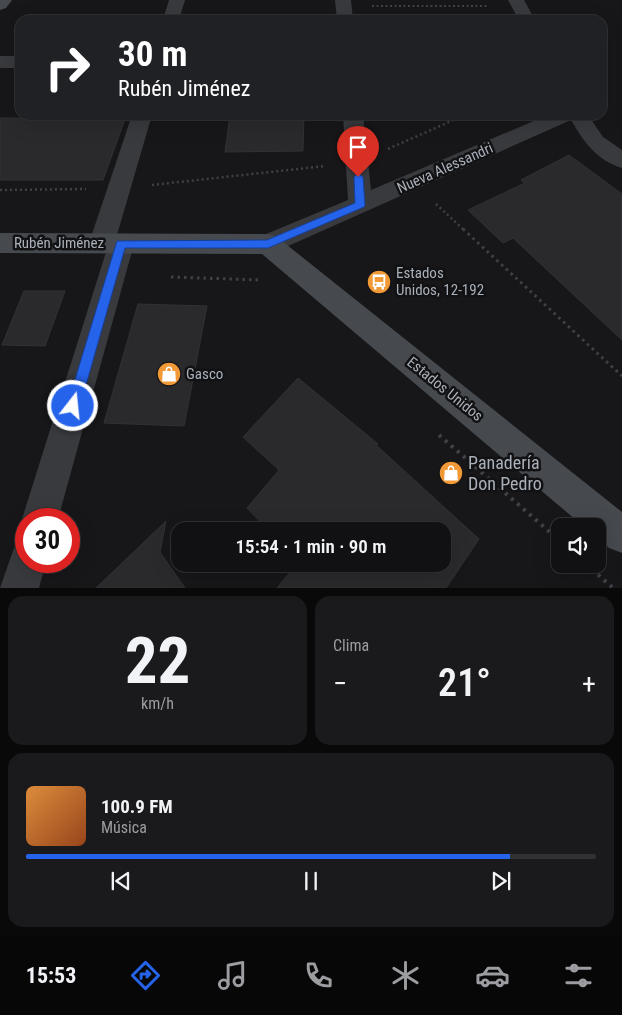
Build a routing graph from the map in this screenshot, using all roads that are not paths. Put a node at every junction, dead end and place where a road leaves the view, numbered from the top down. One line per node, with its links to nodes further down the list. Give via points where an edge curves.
1 (4, 0): 3 (main road)
2 (177, 0): 4 (street)
3 (0, 5)
4 (172, 15)
5 (0, 62): 6 (street)
6 (15, 62)
7 (140, 120): 16 (street, via 119,189)
8 (353, 120): 14 (street)
9 (555, 120): 14 (street, Nueva Alessandri)
10 (581, 120): 12 (street)
11 (622, 134): 12 (street)
12 (595, 142): 13 (street)
13 (622, 160)
14 (360, 205): 17 (street, Nueva Alessandri)
15 (0, 243): 16 (main road, Rubén Jiménez)
16 (112, 243): 17 (main road, Rubén Jiménez); 18 (street)
17 (268, 244): 19 (main road, Estados Unidos)
18 (43, 508)
19 (622, 535)
20 (23, 573): 21 (street)
21 (19, 588)

